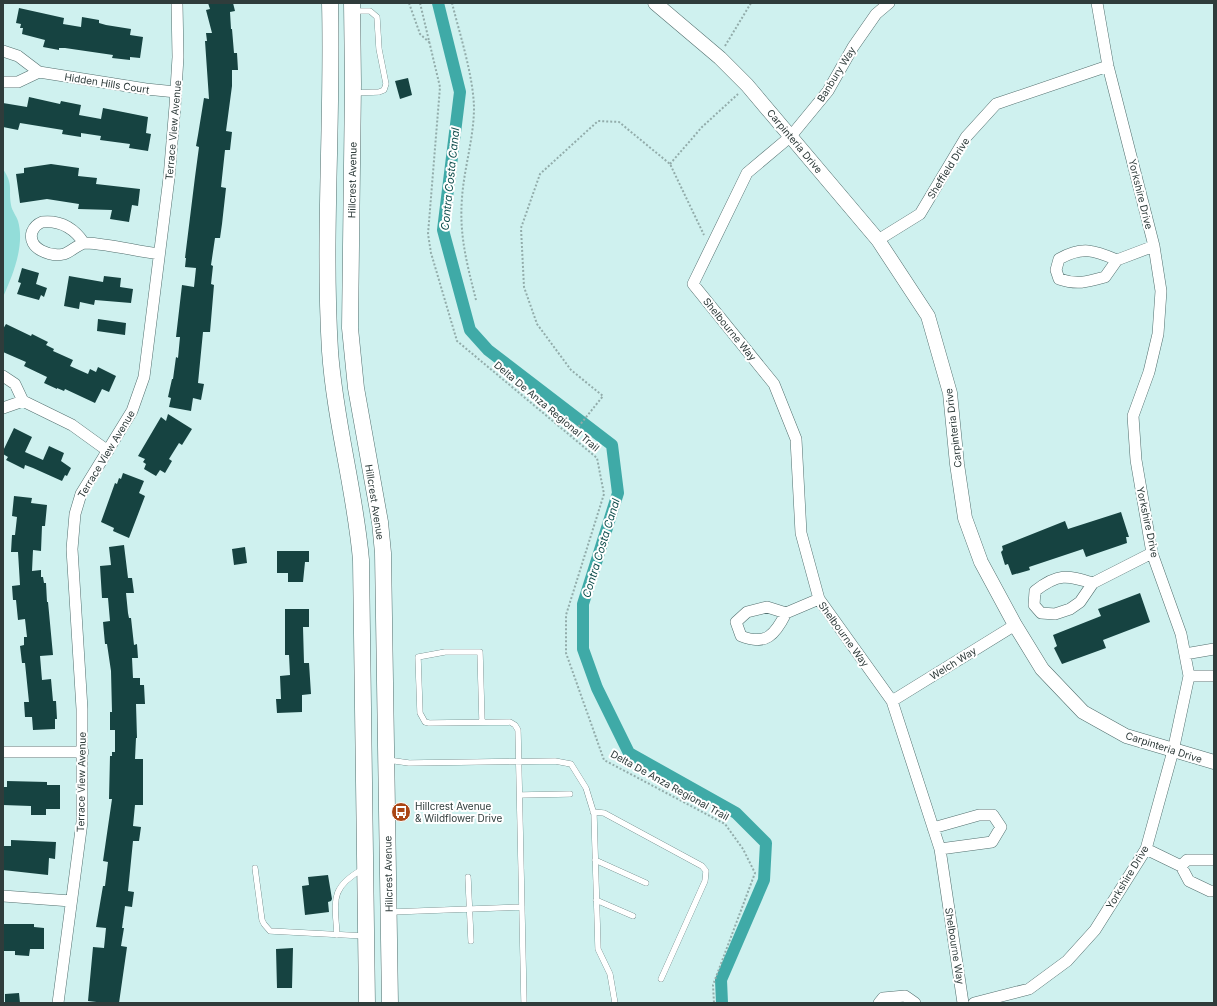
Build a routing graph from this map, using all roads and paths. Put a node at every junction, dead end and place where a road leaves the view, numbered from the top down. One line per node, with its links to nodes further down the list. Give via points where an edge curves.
1 (177, 3): 18 (street, Terrace View Avenue)
2 (330, 3): 44 (main road, Hillcrest Avenue, via 328,308 334,389 360,539)
3 (409, 3): 11 (path, via 420,34)
4 (420, 3): 11 (path, Delta De Anza Regional Trail)
5 (452, 3): 29 (path, via 464,50 474,108 462,196 461,229)
6 (655, 3): 17 (street, Carpinteria Drive, via 720,58)
7 (752, 3): 12 (path)
8 (890, 3): 20 (street, Banbury Way, via 876,14 853,46 828,91)
9 (1096, 3): 14 (street, Yorkshire Drive)
10 (352, 7): 19 (main road, Hillcrest Avenue); 19 (lane, via 370,11 377,17 379,49 386,84 384,90 379,92)
11 (431, 44): 33 (path, Delta De Anza Regional Trail, via 441,98 428,234 431,253 457,341)
12 (725, 47)
13 (3, 51): 15 (street, Hidden Hills Court, via 18,56)
14 (1108, 66): 22 (street, Sheffield Drive, via 996,104 966,137 920,214); 24 (street, Yorkshire Drive)
15 (39, 72): 16 (street, via 18,82); 18 (street, Hidden Hills Court)
16 (3, 82)
17 (747, 85): 20 (street, Carpinteria Drive); 21 (path, via 702,127)
18 (176, 92): 26 (street, Terrace View Avenue, via 169,178)
19 (353, 93): 50 (main road, Hillcrest Avenue, via 350,328 357,395 380,522 384,597)
20 (791, 136): 22 (street, Carpinteria Drive); 25 (street, Banbury Way, via 747,173)
21 (670, 164): 25 (path); 33 (path, via 619,122 598,122 540,174 521,228 524,287 537,324 571,370 603,396)
22 (878, 240): 39 (street, Carpinteria Drive, via 928,316 950,393 965,518 981,562)
23 (84, 243): 26 (street)
24 (1154, 246): 27 (street); 35 (street, Yorkshire Drive, via 1161,291 1158,334 1149,372 1132,416)
25 (710, 249): 28 (street, Banbury Way)
26 (159, 254): 34 (street, Terrace View Avenue, via 144,379 132,411)
27 (1117, 260): 27 (street, via 1095,250 1071,252 1059,259 1056,270 1059,279 1074,284 1105,277)
28 (693, 284): 37 (street, Shelbourne Way, via 774,384 794,432 801,532)
29 (476, 300)
30 (3, 376): 31 (street, via 15,384)
31 (23, 401): 32 (street); 34 (street, via 72,425)
32 (3, 408)
33 (571, 436): 83 (path, Delta De Anza Regional Trail, via 597,458 604,494 566,615 566,653 604,760 725,824 743,849 755,873 713,985)
34 (108, 451): 49 (street, Terrace View Avenue, via 81,494 73,530 72,555)
35 (1152, 553): 36 (street); 41 (street, Yorkshire Drive, via 1174,609)
36 (1093, 583): 36 (street, via 1071,576 1048,580 1036,591 1034,605 1041,612 1055,614 1080,602)
37 (818, 599): 38 (street); 45 (street, Shelbourne Way)
38 (786, 612)
39 (1015, 625): 45 (street, Welch Way); 47 (street, Carpinteria Drive, via 1042,669 1083,712 1126,736)
40 (1214, 649): 41 (street)
41 (1185, 654): 42 (street, Yorkshire Drive)
42 (1190, 676): 43 (street); 47 (street, Yorkshire Drive)
43 (1214, 676)
44 (362, 680): 50 (main road, via 370,715 372,744 377,753); 63 (main road, Hillcrest Avenue)
45 (892, 701): 56 (street, Shelbourne Way)
46 (482, 722): 46 (lane, via 425,722 420,713 418,657 444,652 480,652); 51 (lane, via 510,722 516,725)
47 (1173, 751): 52 (street, Carpinteria Drive); 57 (street, Yorkshire Drive)
48 (3, 752): 49 (street)
49 (83, 752): 69 (street, Terrace View Avenue, via 82,824)
50 (386, 760): 51 (lane, via 409,763); 72 (main road, Hillcrest Avenue)
51 (519, 762): 54 (lane); 55 (lane, via 555,761 571,764 586,788)
52 (1214, 762)
53 (570, 794): 54 (lane)
54 (520, 795): 70 (lane)
55 (593, 812): 59 (lane); 77 (lane, via 604,813 702,866 706,871)
56 (933, 828): 58 (street, Shelbourne Way); 58 (street, via 979,815 993,815 1001,827 992,842)
57 (1146, 849): 61 (street); 87 (street, Yorkshire Drive, via 1095,930 1067,961 1030,989)
58 (940, 850): 86 (street, Shelbourne Way)
59 (595, 860): 65 (lane); 68 (lane)
60 (1214, 860): 61 (street, via 1187,860)
61 (1181, 866): 66 (street, via 1189,881)
62 (254, 868): 74 (lane, via 262,920 266,928 276,932)
63 (365, 868): 74 (lane, via 352,875 338,889 335,905); 75 (main road, Hillcrest Avenue)
64 (468, 877): 71 (lane)
65 (646, 883)
66 (1214, 891)
67 (3, 896): 69 (street)
68 (596, 900): 73 (lane); 82 (lane, via 598,949 610,974)
69 (71, 901): 78 (street, Terrace View Avenue)
70 (522, 907): 71 (lane); 81 (lane)
71 (470, 909): 72 (lane); 76 (lane)
72 (388, 912): 80 (main road, Hillcrest Avenue)
73 (633, 916)
74 (337, 935): 75 (lane)
75 (366, 936): 79 (main road, Hillcrest Avenue)
76 (471, 941)
77 (661, 979)
78 (58, 1003)
79 (367, 1003)
80 (390, 1003)
81 (524, 1003)
82 (615, 1003)
83 (714, 1003)
84 (879, 1003): 85 (street, via 883,998 905,996)
85 (915, 1003)
86 (963, 1003)
87 (974, 1003)

